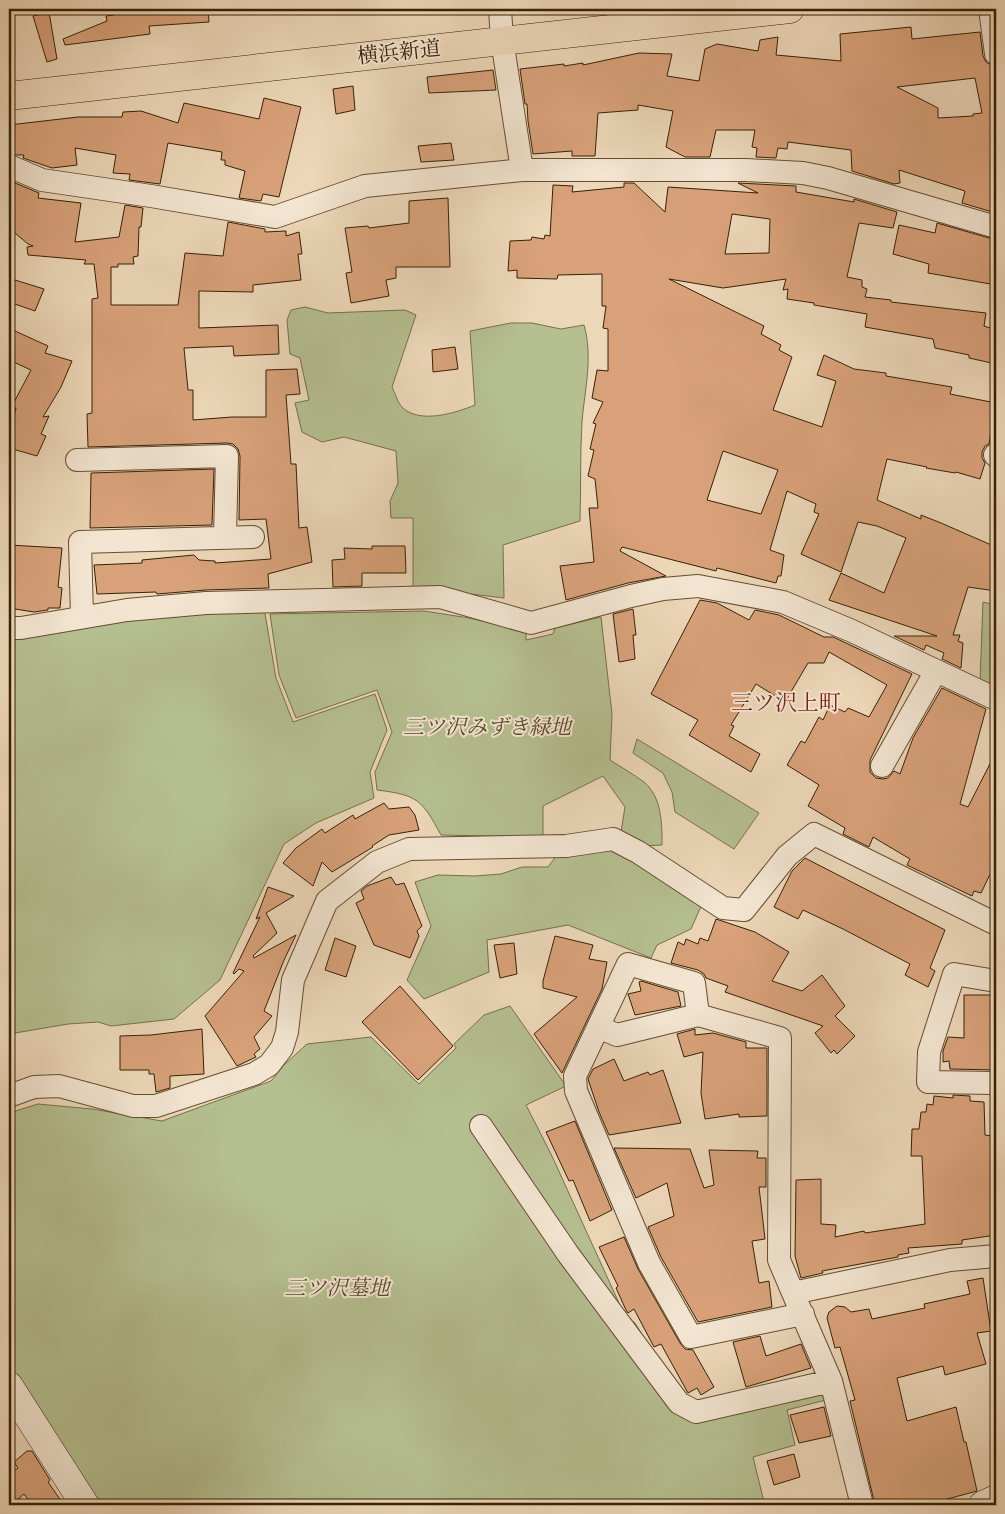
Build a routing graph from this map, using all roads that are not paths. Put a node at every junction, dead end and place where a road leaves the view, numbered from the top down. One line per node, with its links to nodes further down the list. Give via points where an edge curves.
1 (625, 9): 4 (highway, 横浜新道)
2 (790, 9): 4 (highway, 横浜新道)
3 (990, 9): 5 (street)
4 (501, 24): 6 (highway, 横浜新道); 7 (highway, 横浜新道); 9 (street)
5 (996, 54)
6 (9, 78)
7 (9, 96)
8 (9, 166): 9 (street, via 42,180 275,217 365,186)
9 (522, 170): 10 (street, via 746,170 803,174 828,178)
10 (996, 227)
11 (77, 460): 12 (street, via 227,456)
12 (225, 537): 13 (street); 14 (street, via 80,542)
13 (254, 537)
14 (82, 617): 15 (street); 16 (street, via 206,603 440,597 531,623 663,589 698,586 783,602)
15 (9, 628)
16 (936, 671): 17 (street); 18 (street)
17 (996, 699)
18 (882, 766)
19 (996, 924): 24 (street, via 814,834 787,856 744,910 723,908 613,838 566,846 409,849 377,862 328,901 293,980 282,1048 269,1065 254,1074 156,1106 133,1106 59,1086 34,1087)
20 (996, 981): 23 (street, via 954,974 929,1052 928,1082)
21 (698, 1015): 22 (street, via 617,1035); 22 (street, via 694,983 628,964); 27 (street, via 780,1038 779,1260)
22 (598, 1027): 28 (street, via 574,1076 576,1091 649,1263 690,1337)
23 (996, 1084)
24 (9, 1096)
25 (481, 1126): 29 (street, via 568,1254 679,1403 696,1412)
26 (996, 1256): 27 (street, via 950,1260)
27 (793, 1293): 28 (street)
28 (802, 1314): 29 (street)
29 (831, 1381): 33 (street)
30 (9, 1386): 32 (street)
31 (996, 1499): 34 (street)
32 (85, 1505)
33 (862, 1505)
34 (983, 1505)

